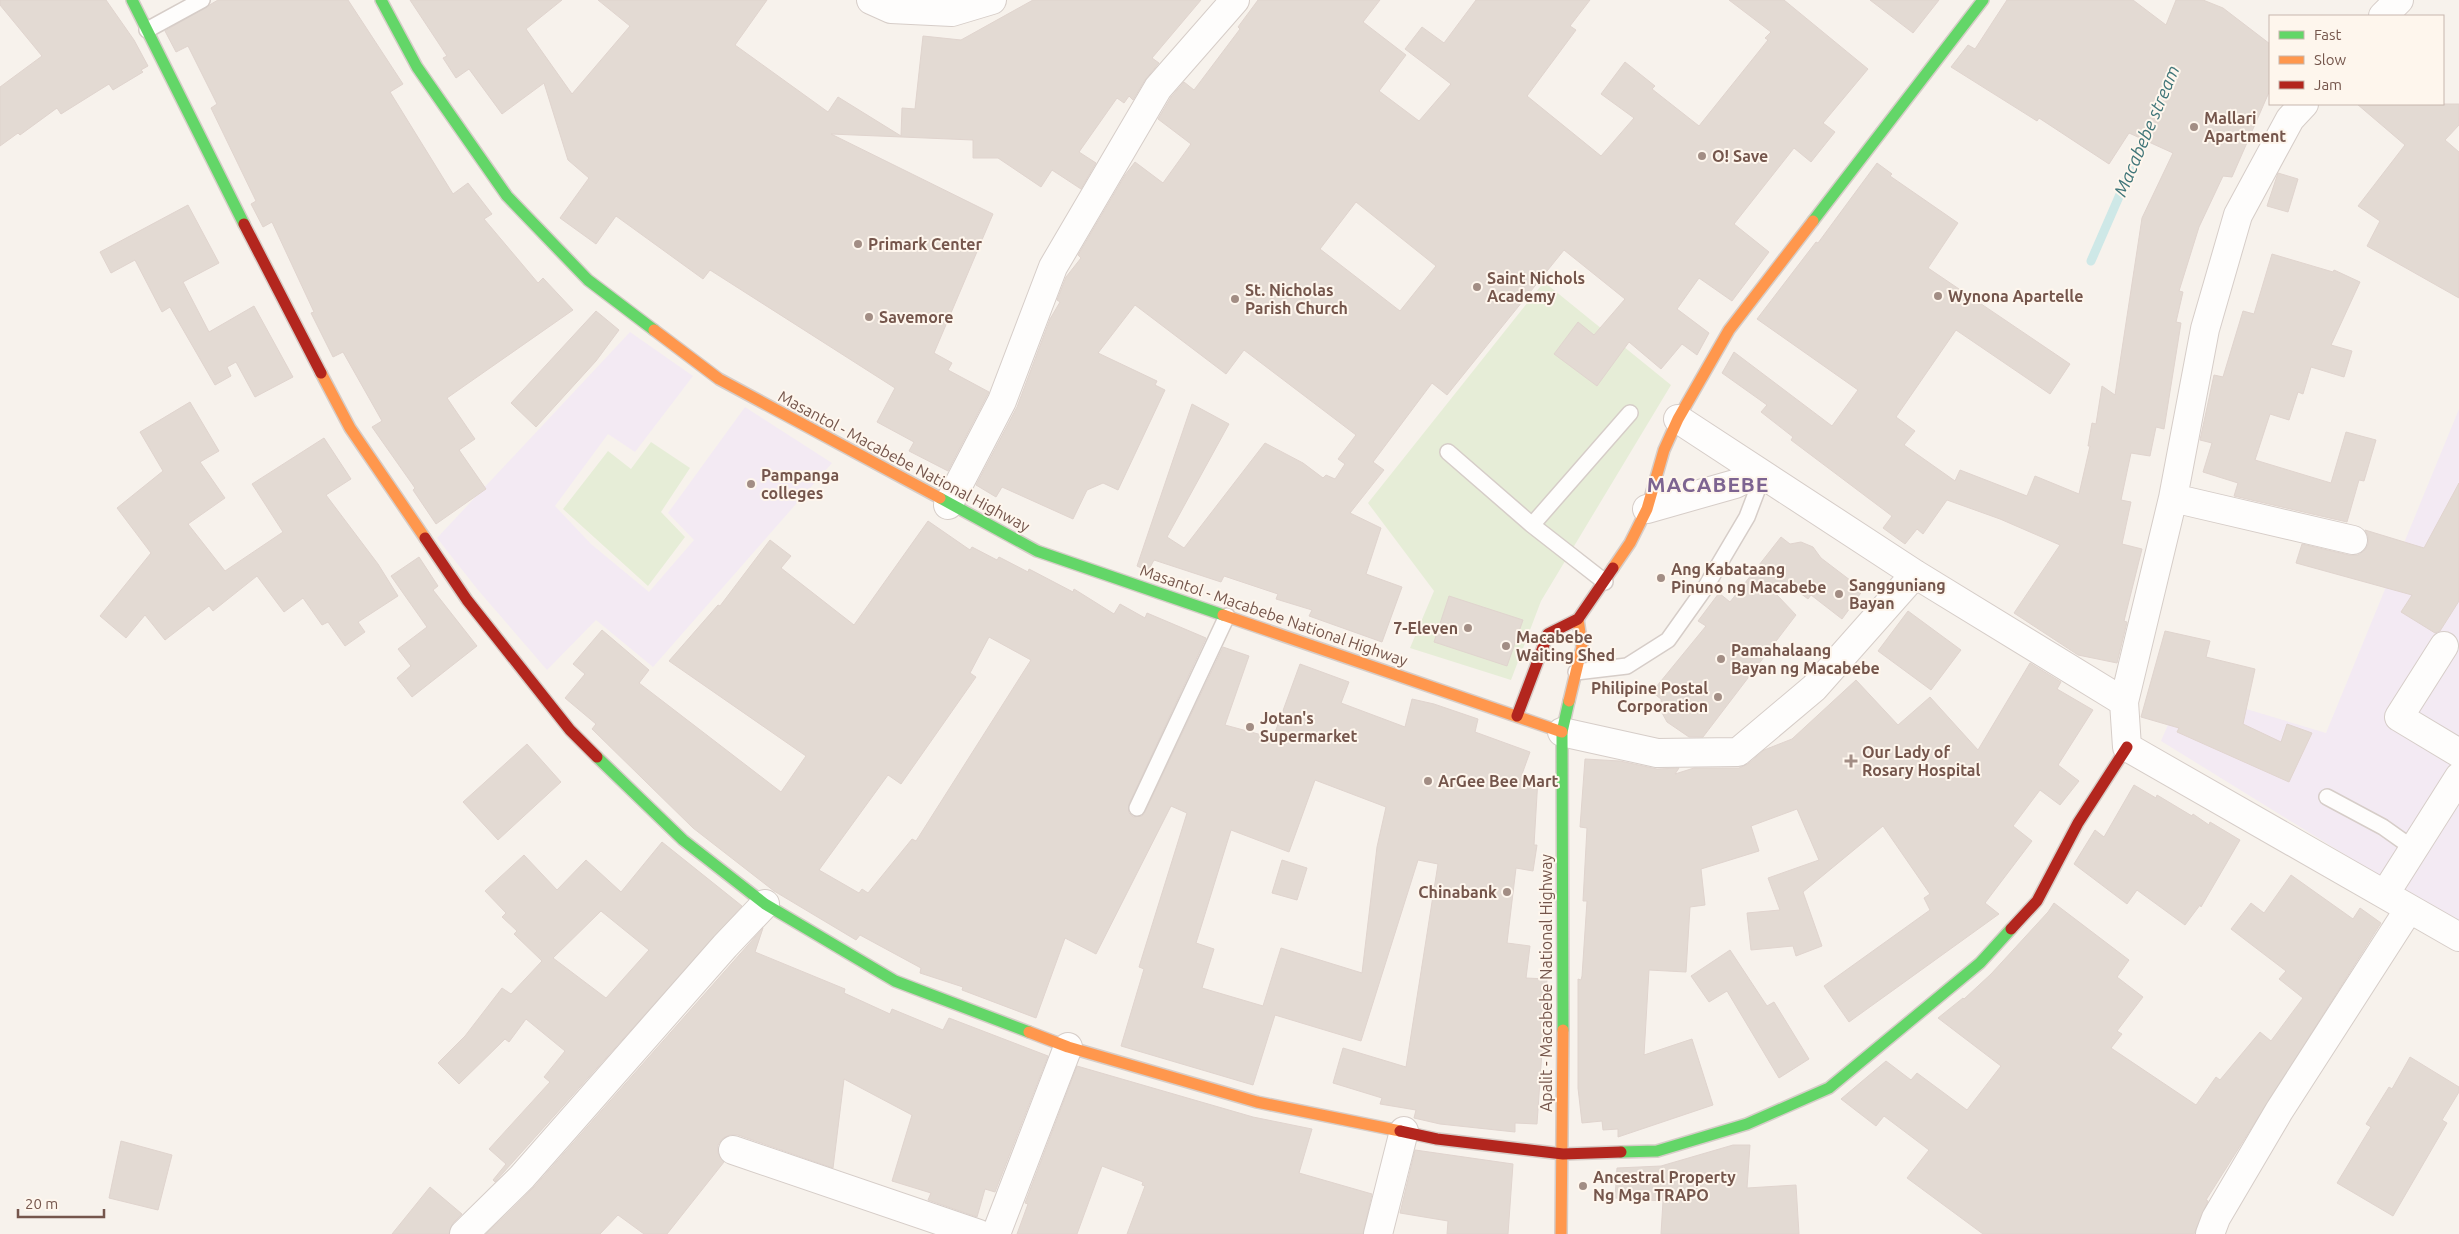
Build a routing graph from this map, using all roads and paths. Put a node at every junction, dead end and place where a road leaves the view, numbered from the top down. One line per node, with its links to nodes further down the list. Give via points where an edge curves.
1 (132, 0): 10 (street)
2 (202, 0): 10 (lane)
3 (381, 0): 17 (street, Masantol - Macabebe National Highway, via 417,67 507,196 588,280 719,379)
4 (871, 0): 5 (street, via 891,9 952,12)
5 (992, 0)
6 (1235, 0): 17 (street, via 1158,88 1053,267 1002,402)
7 (1983, 0): 13 (street, via 1729,330)
8 (2399, 0): 9 (street)
9 (2384, 15)
10 (147, 30): 37 (street, via 350,428 467,600 570,730 683,840)
11 (2303, 105): 16 (street, via 2290,119 2238,215 2205,329)
12 (1630, 413): 19 (lane)
13 (1678, 419): 15 (street); 18 (street, via 1664,450)
14 (1448, 452): 19 (lane)
15 (1761, 473): 18 (street, via 1735,484); 21 (street); 26 (lane, via 1747,517 1705,588 1668,640 1627,666)
16 (2173, 498): 20 (street); 27 (street)
17 (948, 505): 23 (street, Masantol - Macabebe National Highway, via 1037,551)
18 (1647, 509): 22 (street)
19 (1532, 525): 22 (lane)
20 (2353, 540)
21 (1915, 574): 27 (street); 29 (street, via 1814,688 1738,752 1657,753)
22 (1605, 582): 24 (street)
23 (1226, 616): 28 (street, Masantol - Macabebe National Highway); 34 (lane)
24 (1578, 619): 26 (street, Apalit - Macabebe National Highway, via 1582,647); 28 (street, via 1548,634)
25 (2444, 646): 31 (street, via 2399,716)
26 (1576, 672): 29 (street, Apalit - Macabebe National Highway)
27 (2124, 702): 30 (street)
28 (1517, 716): 29 (street, Masantol - Macabebe National Highway)
29 (1562, 732): 43 (street, Apalit - Macabebe National Highway)
30 (2127, 747): 36 (street); 43 (street, via 2078,823 2037,901 1980,964 1829,1088 1747,1124 1657,1151)
31 (2459, 753)
32 (2459, 777): 35 (street)
33 (2327, 797): 35 (lane, via 2383,827)
34 (1137, 808)
35 (2414, 849): 36 (street)
36 (2385, 894): 38 (street)
37 (766, 904): 40 (street, via 894,981); 44 (street, via 725,946 522,1177)
38 (2409, 909): 39 (street); 49 (street, via 2279,1111 2216,1218)
39 (2459, 937)
40 (1068, 1047): 41 (street, via 1257,1102); 46 (street)
41 (1404, 1131): 43 (street, via 1437,1139); 47 (street)
42 (733, 1150): 45 (street)
43 (1563, 1154): 48 (street, Apalit - Macabebe National Highway)
44 (464, 1234)
45 (979, 1234)
46 (996, 1234)
47 (1378, 1234)
48 (1561, 1234)
49 (2210, 1234)

